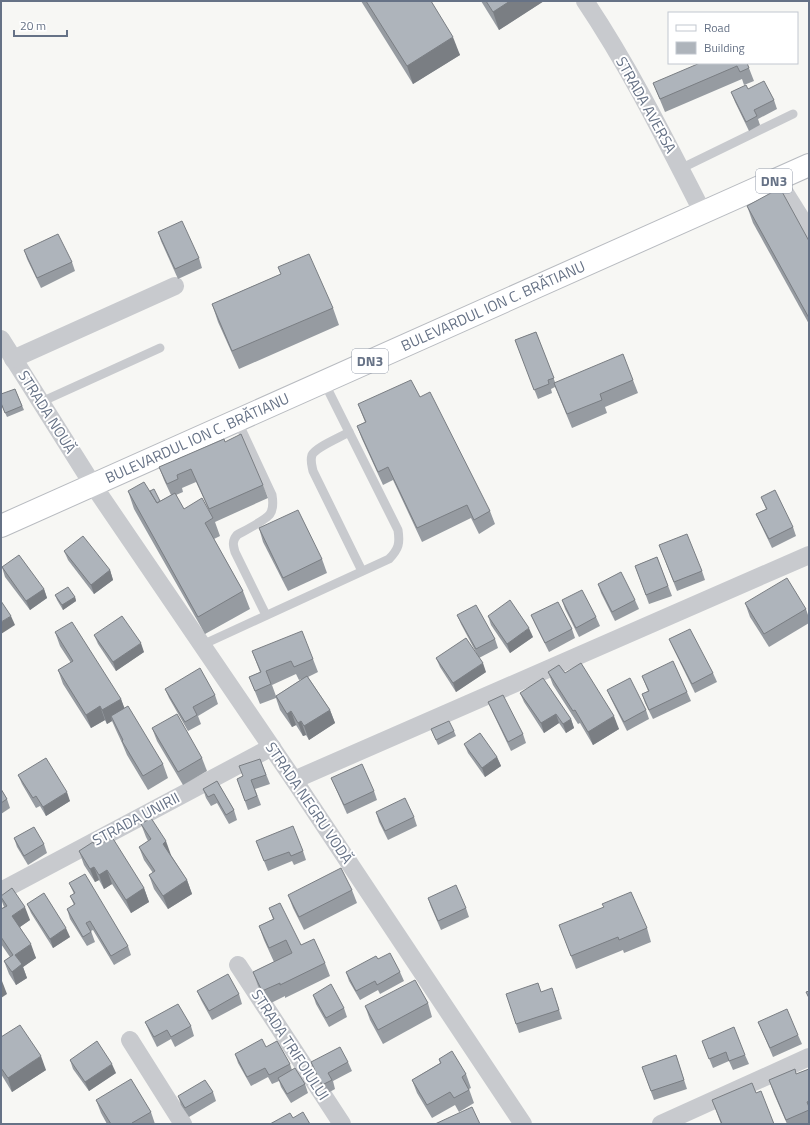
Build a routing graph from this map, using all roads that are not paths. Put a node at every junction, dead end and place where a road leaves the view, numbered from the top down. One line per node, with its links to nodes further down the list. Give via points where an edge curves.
1 (585, 1): 4 (street, STRADA AVERSA, via 633,79)
2 (793, 114): 4 (lane)
3 (809, 165): 5 (main road, BULEVARDUL ION C. BRĂTIANU / DN3)
4 (680, 169): 6 (street, STRADA AVERSA)
5 (777, 180): 6 (main road, BULEVARDUL ION C. BRĂTIANU / DN3); 7 (street)
6 (703, 213): 12 (main road, BULEVARDUL ION C. BRĂTIANU / DN3)
7 (809, 231)
8 (175, 286): 11 (street)
9 (1, 339): 11 (street, STRADA NOUĂ)
10 (160, 348): 13 (lane)
11 (13, 359): 13 (street, STRADA NOUĂ)
12 (324, 382): 14 (main road, BULEVARDUL ION C. BRĂTIANU / DN3); 15 (lane)
13 (41, 402): 16 (street, STRADA NOUĂ)
14 (237, 420): 16 (main road, BULEVARDUL ION C. BRĂTIANU / DN3); 20 (lane, via 272,495 272,510 269,516 233,539 236,552)
15 (349, 432): 19 (lane, via 398,530 399,540 396,552 389,559); 19 (lane, via 318,449 312,454 311,462 313,471)
16 (93, 485): 17 (main road, BULEVARDUL ION C. BRĂTIANU / DN3); 21 (street, STRADA NEGRU VODĂ)
17 (1, 526)
18 (809, 555): 23 (street)
19 (362, 571): 20 (lane)
20 (266, 615): 21 (lane)
21 (202, 645): 22 (street, STRADA NEGRU VODĂ)
22 (272, 747): 23 (street, STRADA NEGRU VODĂ); 24 (street, STRADA UNIRII)
23 (294, 780): 30 (street, STRADA NEGRU VODĂ)
24 (1, 891)
25 (238, 965): 29 (street, STRADA TRIFOIULUI)
26 (130, 1040): 28 (street)
27 (809, 1057): 31 (street)
28 (183, 1124)
29 (342, 1124)
30 (523, 1124)
31 (661, 1124)

